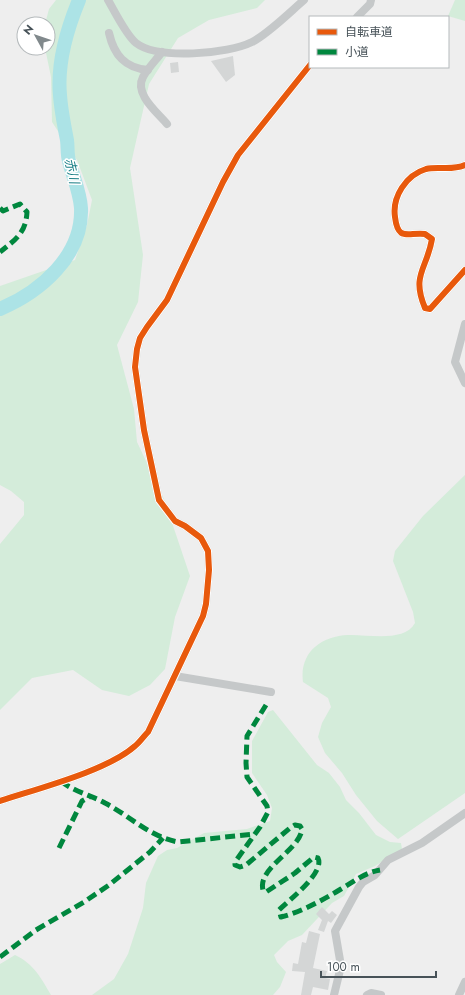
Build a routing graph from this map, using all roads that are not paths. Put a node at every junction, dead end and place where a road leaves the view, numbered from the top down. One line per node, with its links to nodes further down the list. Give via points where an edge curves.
1 (108, 0): 6 (street, via 136,43 150,50)
2 (304, 0): 6 (street, via 252,42 227,50 193,54)
3 (371, 0): 4 (street)
4 (358, 16)
5 (109, 33): 8 (street, via 118,56 137,69)
6 (162, 52): 8 (street)
7 (309, 65): 14 (street, via 238,155 167,300 140,338 137,349 135,367 144,430 159,500 175,521 201,538 208,551 209,580 204,610)
8 (148, 70): 9 (street, via 141,83 143,93)
9 (167, 124)
10 (465, 165): 11 (street, via 426,169 407,180 401,188 394,213 396,226 402,233 425,234 432,239 419,279 420,297 428,310)
11 (465, 270)
12 (465, 324): 13 (street, via 455,362)
13 (465, 383)
14 (175, 676): 15 (street); 16 (street, via 148,732 135,746 91,770)
15 (271, 692)
16 (0, 801)
17 (465, 813): 19 (street, via 422,843 388,860 375,875 359,887 335,931 341,966)
18 (465, 982): 22 (street)
19 (334, 995)
20 (367, 995): 21 (street)
21 (381, 995)
22 (459, 995)

